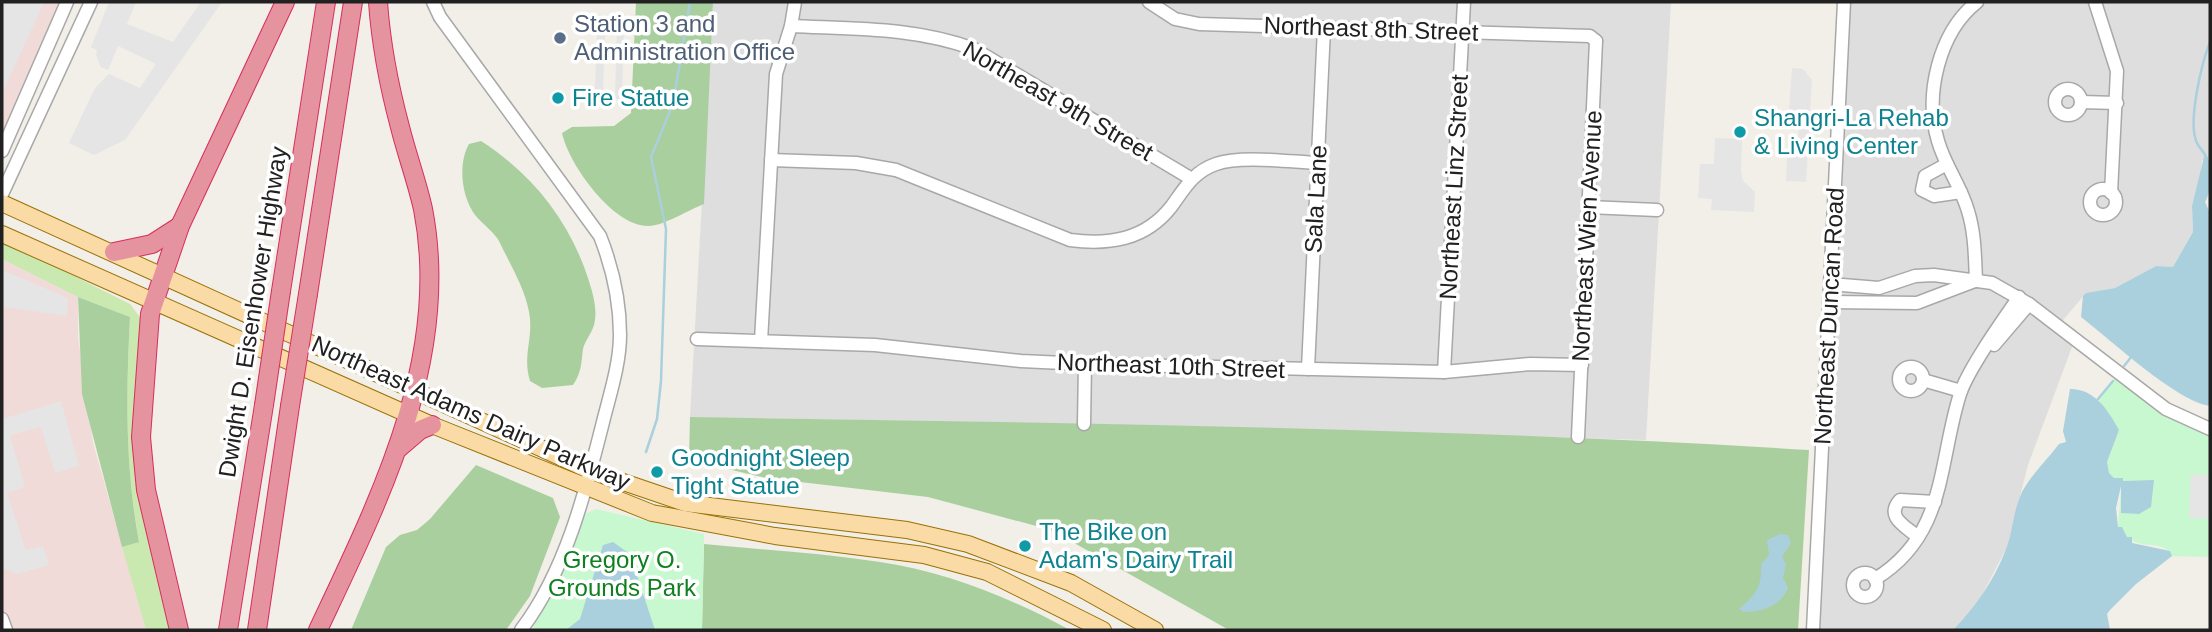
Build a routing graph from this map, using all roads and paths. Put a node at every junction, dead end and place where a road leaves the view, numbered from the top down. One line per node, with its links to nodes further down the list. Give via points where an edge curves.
1 (66, 2): 20 (street)
2 (91, 2): 27 (street)
3 (285, 2): 31 (highway)
4 (326, 2): 63 (highway, Dwight D. Eisenhower Highway, bridge)
5 (353, 2): 64 (highway, Dwight D. Eisenhower Highway, bridge)
6 (378, 2): 47 (highway, via 388,79 423,209 430,272 424,345)
7 (433, 2): 55 (street, via 600,236 612,268 620,338)
8 (795, 2): 14 (street)
9 (1149, 2): 15 (street, Northeast 8th Street, via 1186,22)
10 (1464, 2): 16 (street, Northeast Linz Street)
11 (1844, 2): 36 (street, Northeast Duncan Road)
12 (2095, 2): 19 (street, via 2116,71)
13 (1971, 4): 23 (street, via 1944,48 1935,79 1933,118)
14 (791, 26): 21 (street, via 776,74); 24 (street, Northeast 9th Street, via 906,31 974,48)
15 (1324, 28): 16 (street, Northeast 8th Street); 22 (street, Sala Lane)
16 (1462, 31): 17 (street, Northeast 8th Street, via 1590,36); 45 (street, Northeast Linz Street)
17 (1599, 41): 29 (street, Northeast Wien Avenue)
18 (2081, 103): 19 (street)
19 (2117, 103): 26 (street)
20 (2, 151)
21 (771, 160): 24 (street, via 885,167 1070,240 1091,243 1142,233 1168,210); 41 (street)
22 (1318, 163): 24 (street, via 1227,162); 44 (street, Sala Lane)
23 (1947, 164): 25 (street); 25 (street, via 1925,176 1922,190 1934,196)
24 (1190, 178)
25 (1961, 192): 35 (street, via 1969,211)
26 (2111, 193)
27 (2, 194)
28 (2, 203): 33 (main road, Northeast Adams Dairy Parkway)
29 (1588, 207): 30 (street); 43 (street, Northeast Wien Avenue)
30 (1657, 210)
31 (180, 226): 33 (highway, via 152,244); 34 (highway)
32 (2, 234): 39 (main road, Northeast Adams Dairy Parkway)
33 (114, 253): 34 (main road, Northeast Adams Dairy Parkway)
34 (162, 276): 39 (highway); 47 (main road, Northeast Adams Dairy Parkway)
35 (1976, 281): 36 (street, via 1934,275 1879,288); 37 (street, via 1992,283); 38 (street, via 1917,303)
36 (1830, 284): 38 (street, Northeast Duncan Road)
37 (2024, 301): 48 (street); 52 (street, via 2166,409)
38 (1829, 302): 69 (street, Northeast Duncan Road)
39 (153, 303): 49 (main road, Northeast Adams Dairy Parkway); 62 (highway, via 141,438 146,490)
40 (697, 339): 41 (street, Northeast 10th Street)
41 (761, 341): 42 (street, Northeast 10th Street, via 875,345)
42 (1085, 364): 44 (street, Northeast 10th Street); 50 (street)
43 (1582, 365): 45 (street, Northeast 10th Street); 53 (street, Northeast Wien Avenue)
44 (1308, 369): 45 (street, Northeast 10th Street)
45 (1444, 372)
46 (1923, 380): 48 (street)
47 (414, 390): 49 (highway); 55 (main road, Northeast Adams Dairy Parkway)
48 (1961, 391): 57 (street)
49 (408, 414): 51 (main road, Northeast Adams Dairy Parkway); 54 (highway)
50 (1084, 424)
51 (432, 425): 54 (highway); 56 (main road, Northeast Adams Dairy Parkway)
52 (2210, 429)
53 (1578, 437)
54 (399, 448): 65 (highway)
55 (591, 471): 56 (street); 68 (main road, Northeast Adams Dairy Parkway, via 685,503 907,530 968,544 1071,583)
56 (585, 489): 66 (street, via 538,607); 67 (main road, Northeast Adams Dairy Parkway, via 652,513 775,536 924,555 987,572)
57 (1936, 502): 58 (street); 58 (street, via 1896,503 1896,519)
58 (1918, 537): 59 (street)
59 (1875, 579)
60 (2, 619): 61 (street)
61 (6, 630)
62 (179, 630)
63 (228, 630)
64 (257, 630)
65 (318, 630)
66 (521, 630)
67 (1103, 630)
68 (1155, 630)
69 (1813, 630)

